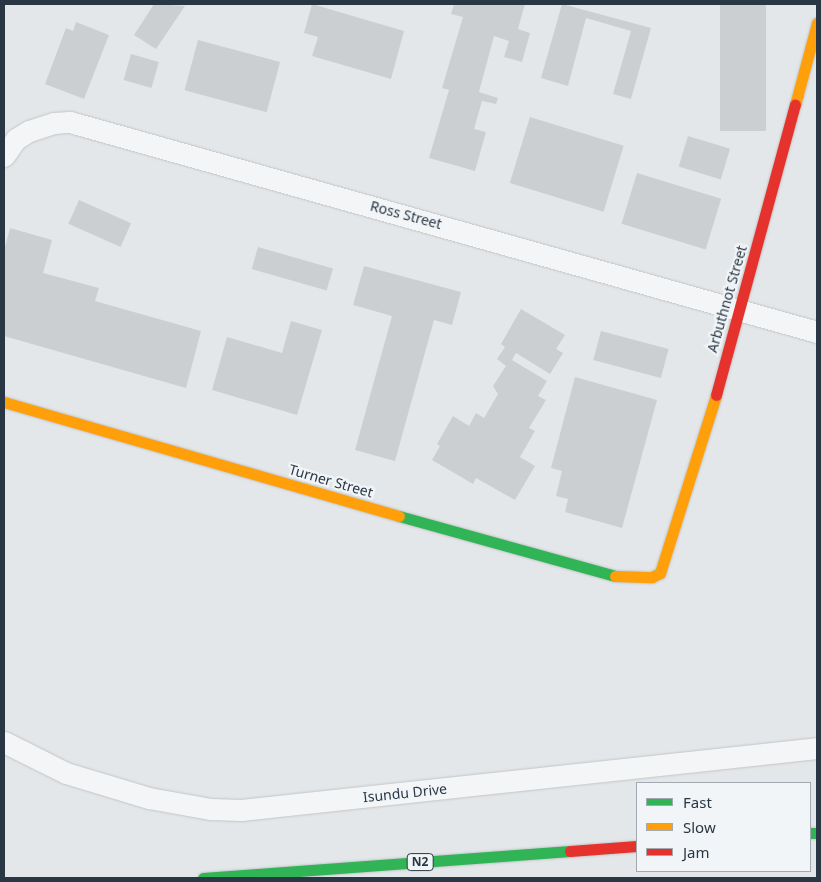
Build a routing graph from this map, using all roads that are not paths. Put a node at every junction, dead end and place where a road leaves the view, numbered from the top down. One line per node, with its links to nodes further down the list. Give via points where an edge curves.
1 (817, 23): 3 (main road, Arbuthnot Street)
2 (4, 156): 3 (street, Ross Street, via 16,139 29,131 70,122)
3 (742, 308): 4 (street, Ross Street); 6 (main road, Arbuthnot Street, via 672,542 660,573)
4 (817, 332)
5 (4, 402): 6 (main road, Turner Street, via 589,571 628,578)
6 (652, 577)
7 (4, 742): 8 (street, Isundu Drive, via 66,772 149,798 211,809 241,810)
8 (817, 748)
9 (636, 846): 10 (main road, N2)
10 (203, 878)

